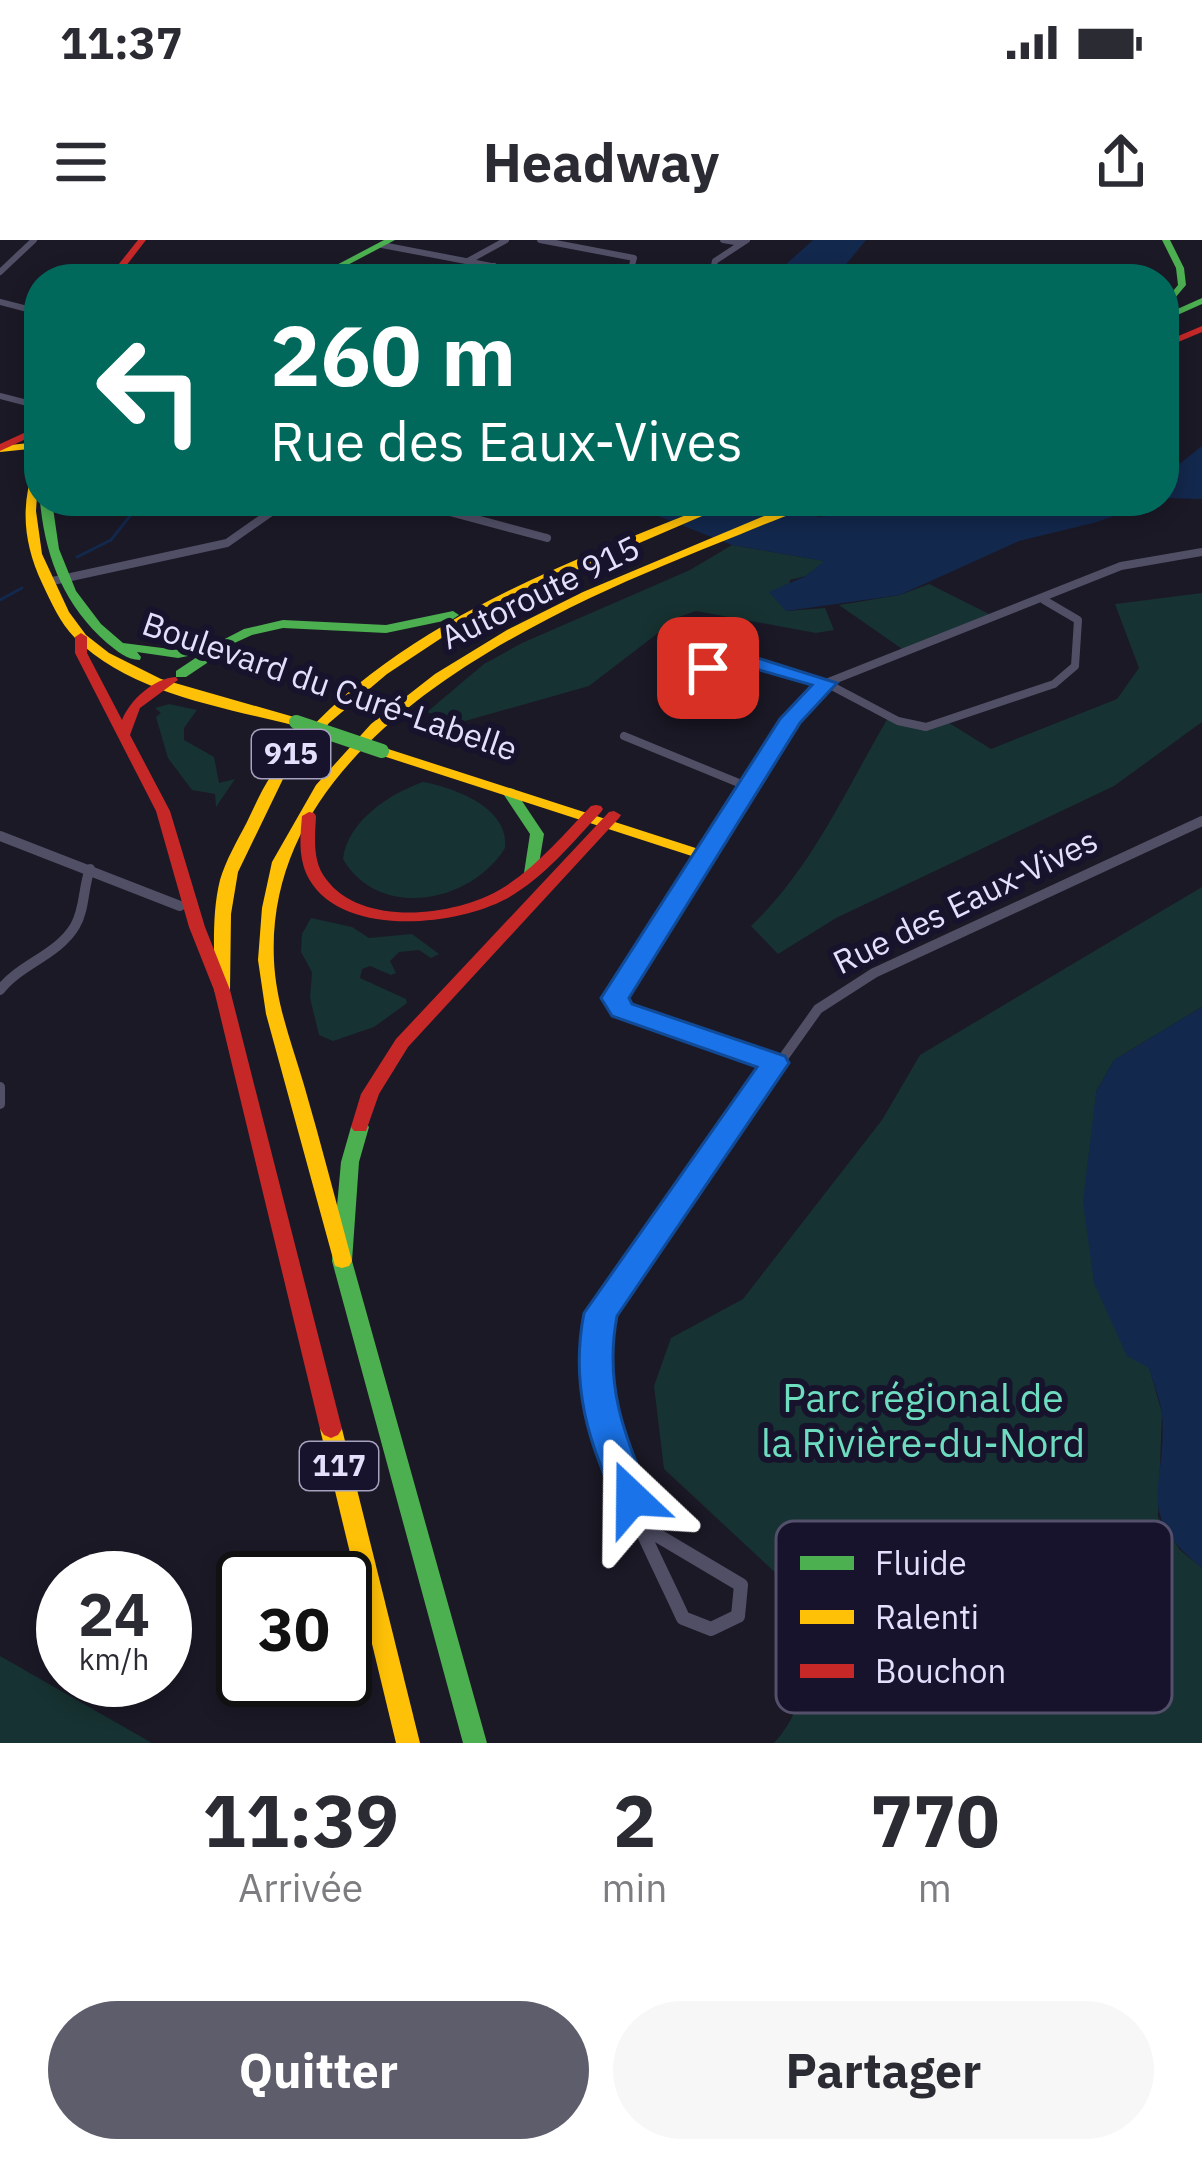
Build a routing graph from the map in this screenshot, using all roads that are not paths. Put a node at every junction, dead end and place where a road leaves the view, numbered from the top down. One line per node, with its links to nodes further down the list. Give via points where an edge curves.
1 (34, 240): 18 (street)
2 (142, 240): 11 (main road)
3 (506, 240): 10 (street)
4 (540, 240): 15 (street, via 634,258)
5 (723, 240): 7 (street)
6 (1180, 240): 9 (main road, via 1181,250)
7 (744, 242): 16 (street)
8 (392, 243): 10 (street); 12 (main road); 13 (main road)
9 (1197, 258)
10 (468, 261): 14 (street)
11 (124, 264)
12 (346, 264)
13 (355, 264)
14 (484, 264)
15 (632, 264)
16 (714, 264)
17 (1179, 264): 19 (main road)
18 (0, 272)
19 (1179, 297)
20 (28, 516): 28 (main road, Boulevard du Curé-Labelle)
21 (47, 516): 28 (main road, Boulevard du Curé-Labelle)
22 (267, 516): 28 (street, via 222,544)
23 (465, 516): 26 (street)
24 (696, 516): 30 (main road, Autoroute 915 / 915)
25 (776, 516): 42 (main road, Autoroute 915 / 915, via 522,628 448,670 364,737)
26 (547, 538)
27 (1202, 552): 29 (street, via 1121,566)
28 (55, 580): 31 (main road, Boulevard du Curé-Labelle); 32 (main road, Boulevard du Curé-Labelle)
29 (1044, 600): 36 (street); 36 (street, via 1078,620 1076,667 1054,684 926,727)
30 (494, 604): 33 (main road, via 395,628 275,626); 51 (main road, Autoroute 915 / 915, via 369,678 278,770 225,881)
31 (80, 637): 35 (main road, Boulevard du Curé-Labelle, via 116,661); 37 (main road)
32 (118, 646): 33 (main road, via 161,654); 35 (main road, Boulevard du Curé-Labelle)
33 (218, 647): 35 (main road)
34 (734, 656): 36 (street)
35 (175, 678): 37 (main road, via 134,706); 39 (main road, Boulevard du Curé-Labelle, bridge)
36 (826, 683): 40 (street, via 791,719)
37 (124, 734): 49 (main road, via 163,811)
38 (624, 736): 40 (street)
39 (386, 747): 41 (main road, Boulevard du Curé-Labelle); 43 (main road, Boulevard du Curé-Labelle)
40 (751, 788): 46 (street)
41 (509, 792): 43 (main road, Boulevard du Curé-Labelle); 48 (main road, via 535,827)
42 (310, 803): 48 (main road, via 309,870 330,894 360,909 407,918 460,913 504,895); 55 (main road, Autoroute 915 / 915, via 276,873 266,945)
43 (601, 817): 46 (main road); 48 (main road); 55 (main road, via 377,1080 352,1152)
44 (1202, 821): 52 (street, Rue des Eaux-Vives, via 874,973 818,1009)
45 (0, 836): 47 (street)
46 (709, 852): 52 (street, via 615,998 622,1010)
47 (90, 869): 49 (street); 50 (street, via 77,923)
48 (532, 872)
49 (187, 909): 51 (main road)
50 (0, 990)
51 (222, 990): 57 (main road, 117)
52 (775, 1063): 56 (street, Rue des Eaux-Vives, via 601,1313 595,1388)
53 (0, 1088): 54 (street)
54 (0, 1103)
55 (342, 1262): 58 (main road, 117)
56 (645, 1528): 56 (street, Rue des Eaux-Vives, via 683,1618 703,1631 724,1629 738,1616 741,1586)
57 (408, 1743)
58 (475, 1743)

